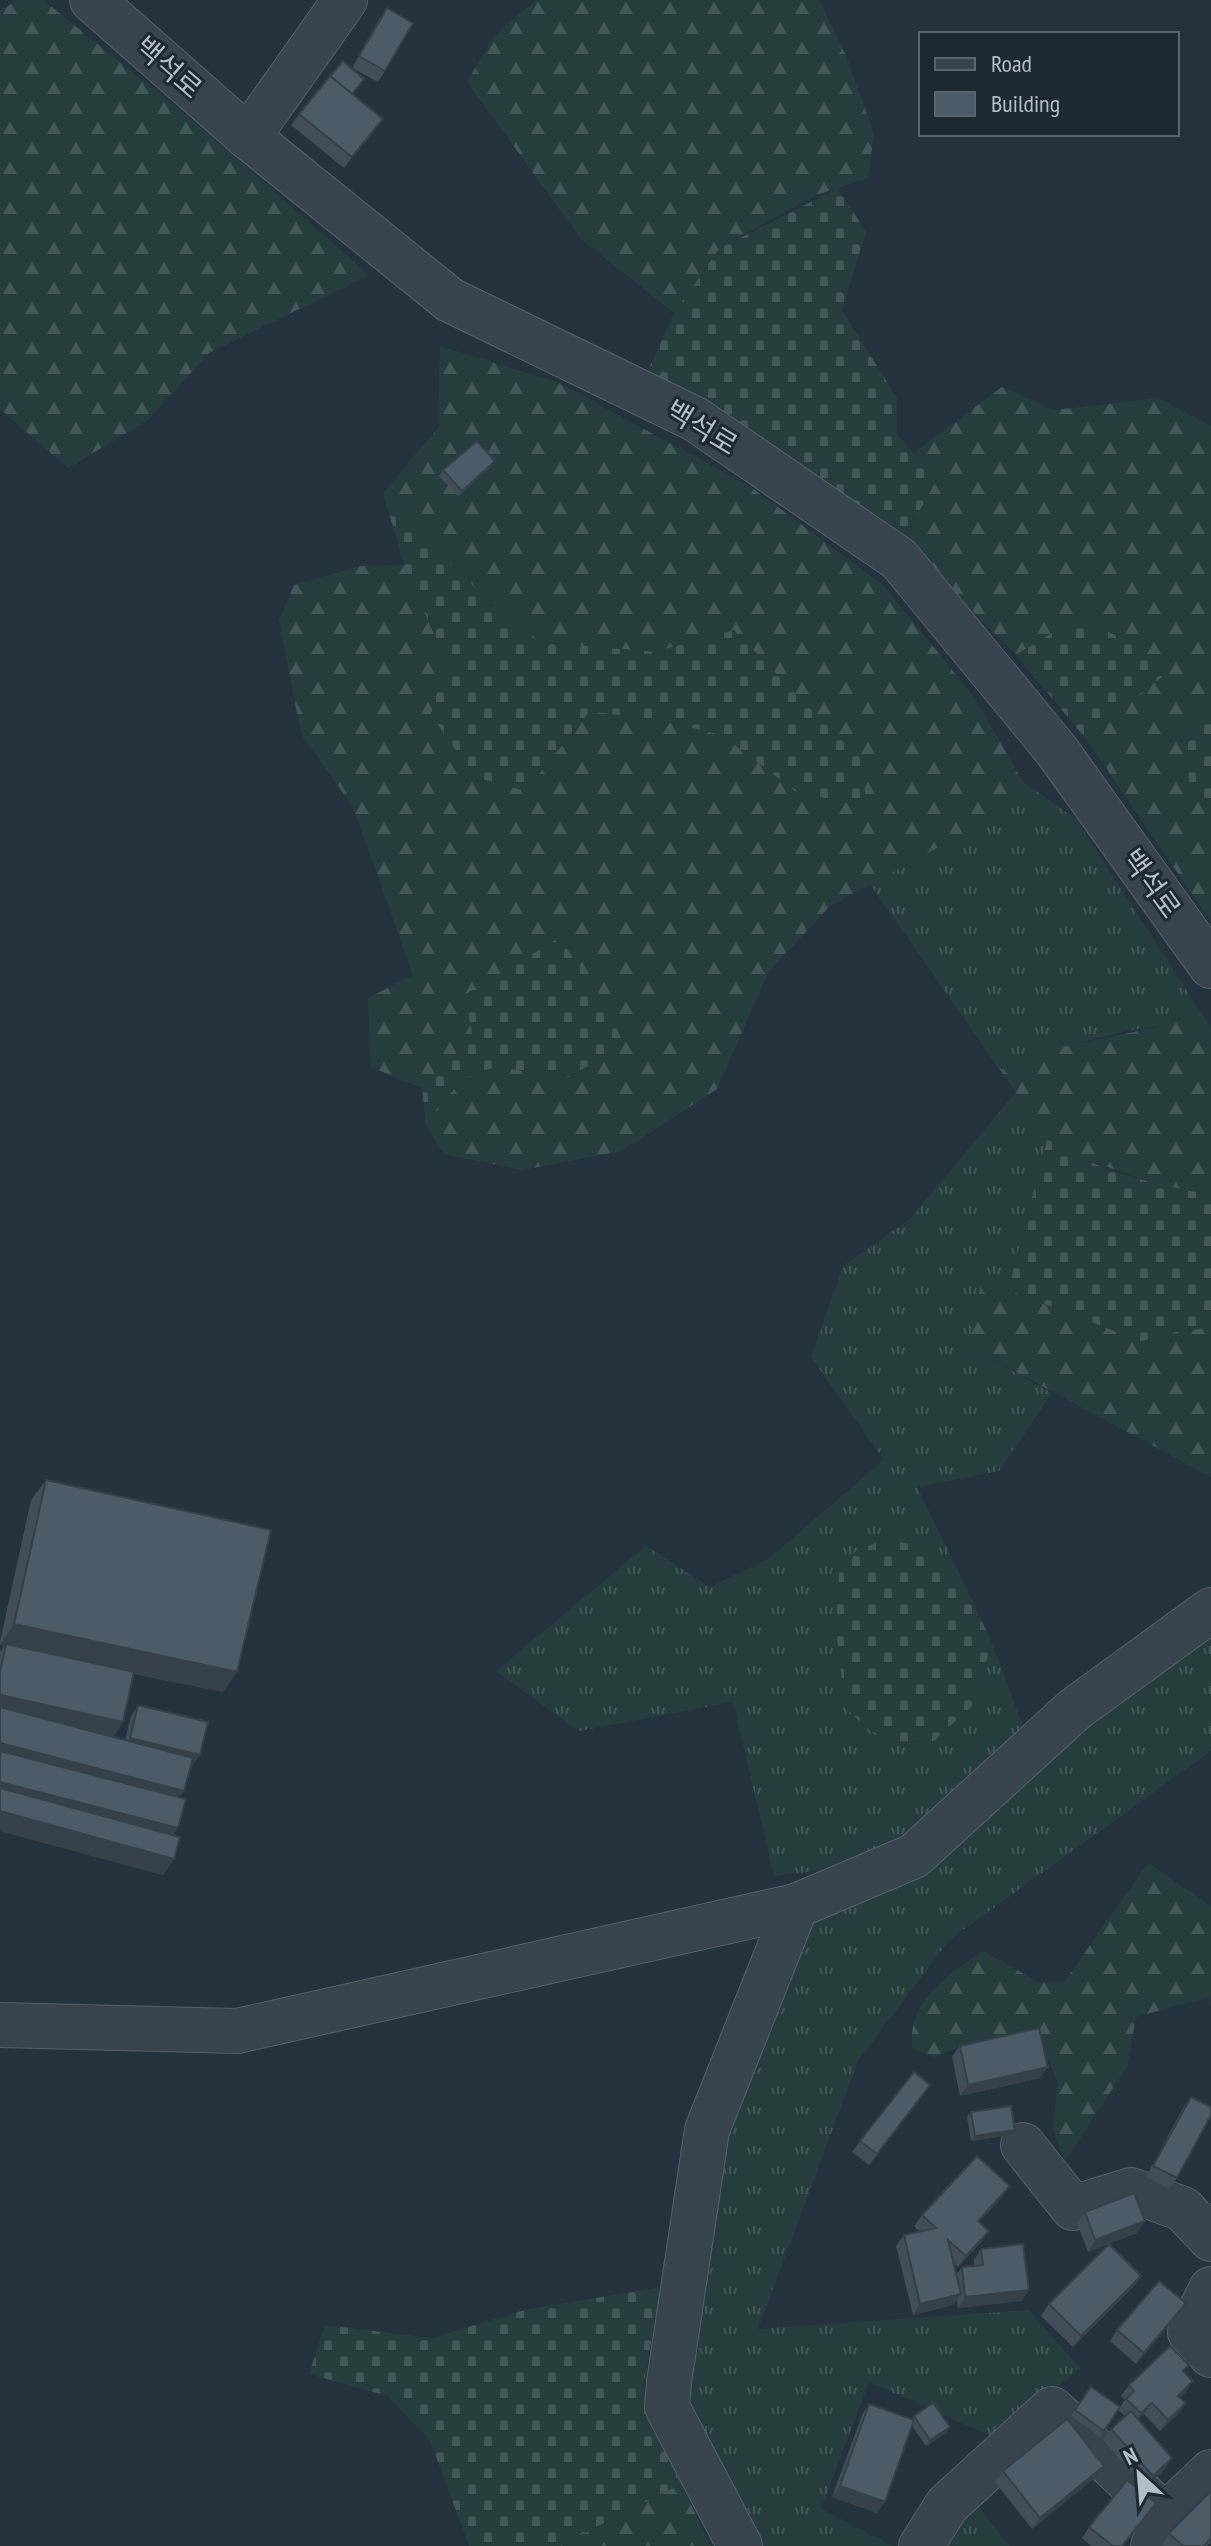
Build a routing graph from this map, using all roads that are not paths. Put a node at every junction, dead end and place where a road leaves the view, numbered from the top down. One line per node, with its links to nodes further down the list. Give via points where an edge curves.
1 (92, 0): 3 (street, 백석로)
2 (345, 0): 3 (street)
3 (248, 137): 4 (street, 백석로, via 450,300 695,419 899,559 1057,751)
4 (1211, 966)
5 (1211, 1610): 6 (street, via 1075,1709 914,1856)
6 (796, 1906): 7 (street, via 237,2031); 14 (street, via 707,2130 669,2382 667,2407)
7 (0, 2025)
8 (1023, 2145): 9 (street, via 1073,2208 1131,2190 1183,2209)
9 (1211, 2239)
10 (1211, 2289): 11 (street, via 1190,2332)
11 (1211, 2355)
12 (1211, 2472): 13 (street)
13 (1159, 2531): 15 (street, via 1052,2409 947,2505)
14 (740, 2546)
15 (921, 2546)

